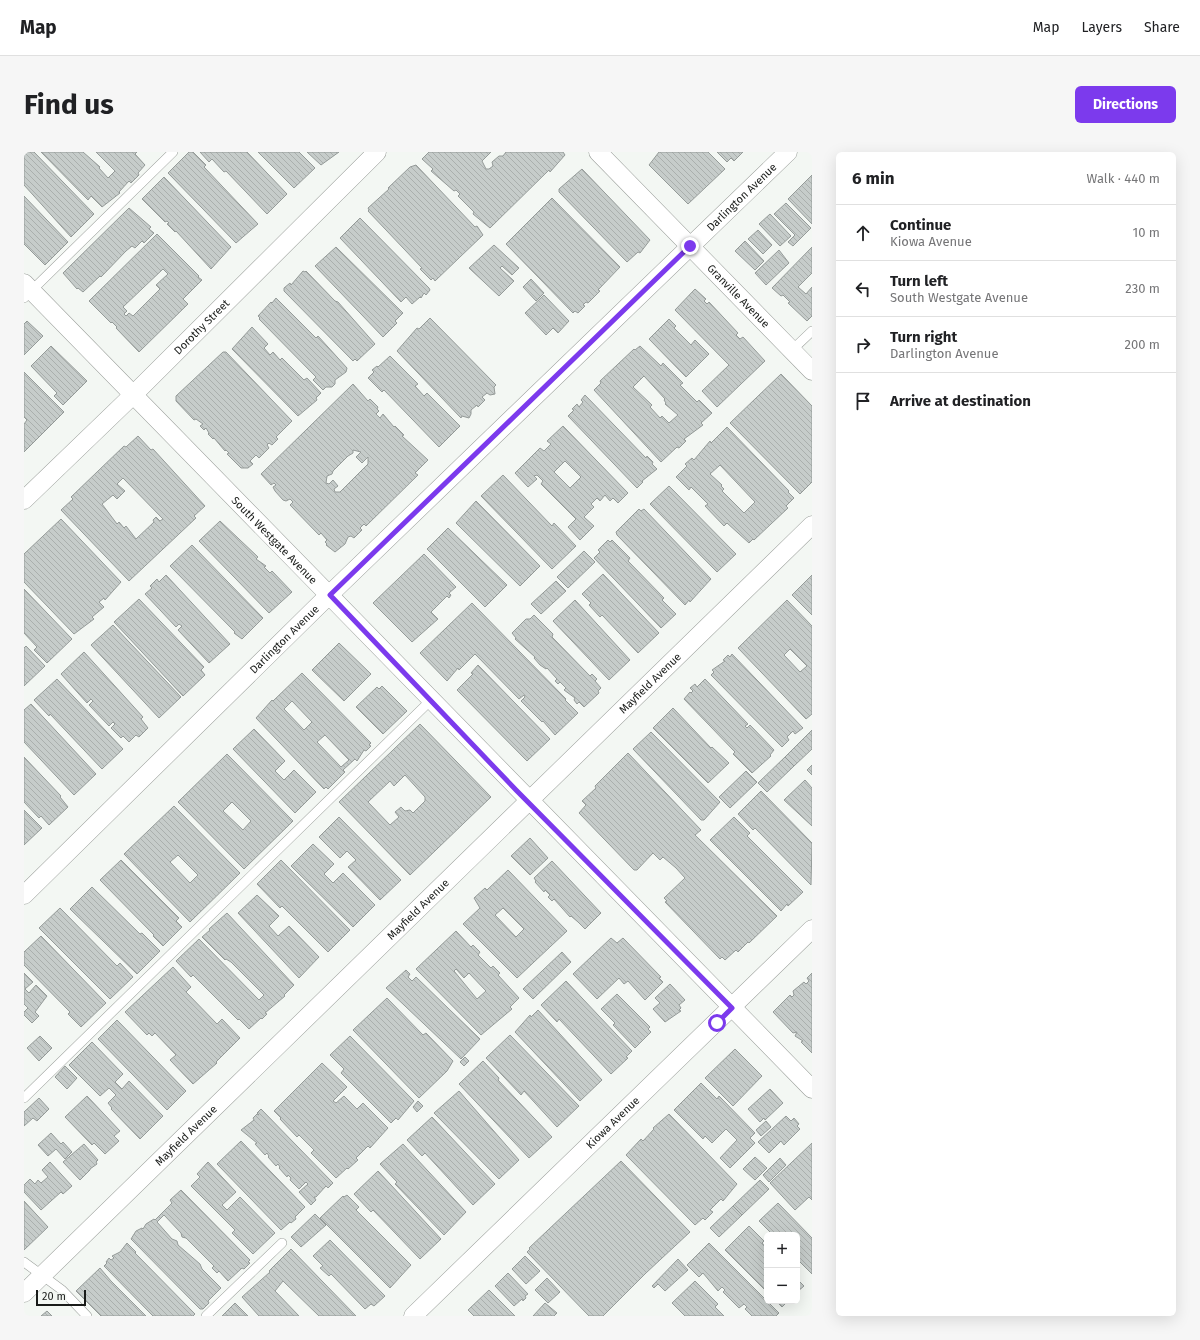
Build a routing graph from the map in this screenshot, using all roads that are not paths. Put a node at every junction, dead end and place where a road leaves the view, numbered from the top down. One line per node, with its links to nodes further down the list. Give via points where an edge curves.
1 (173, 152): 6 (lane)
2 (377, 152): 10 (street, Dorothy Street)
3 (598, 152): 5 (street, Granville Avenue)
4 (788, 152): 5 (street, Darlington Avenue)
5 (690, 246): 8 (street, Granville Avenue); 13 (street, Darlington Avenue)
6 (27, 290): 10 (street, South Westgate Avenue)
7 (812, 331): 8 (lane)
8 (792, 350): 9 (street, Granville Avenue)
9 (812, 371)
10 (134, 394): 11 (street, Dorothy Street); 13 (street, South Westgate Avenue)
11 (24, 500)
12 (812, 525): 15 (street, Mayfield Avenue)
13 (330, 595): 14 (street, South Westgate Avenue); 16 (street, Darlington Avenue)
14 (431, 700): 15 (street, South Westgate Avenue); 20 (lane)
15 (528, 801): 18 (street, South Westgate Avenue); 23 (street, Mayfield Avenue)
16 (24, 895)
17 (812, 929): 18 (street, Kiowa Avenue)
18 (732, 1008): 19 (street, South Westgate Avenue); 27 (street, Kiowa Avenue)
19 (812, 1089)
20 (24, 1098)
21 (282, 1243): 26 (lane)
22 (24, 1262): 23 (lane)
23 (42, 1276): 24 (street, Mayfield Avenue); 25 (lane, via 62,1290)
24 (24, 1293)
25 (87, 1316)
26 (206, 1316)
27 (413, 1316)

